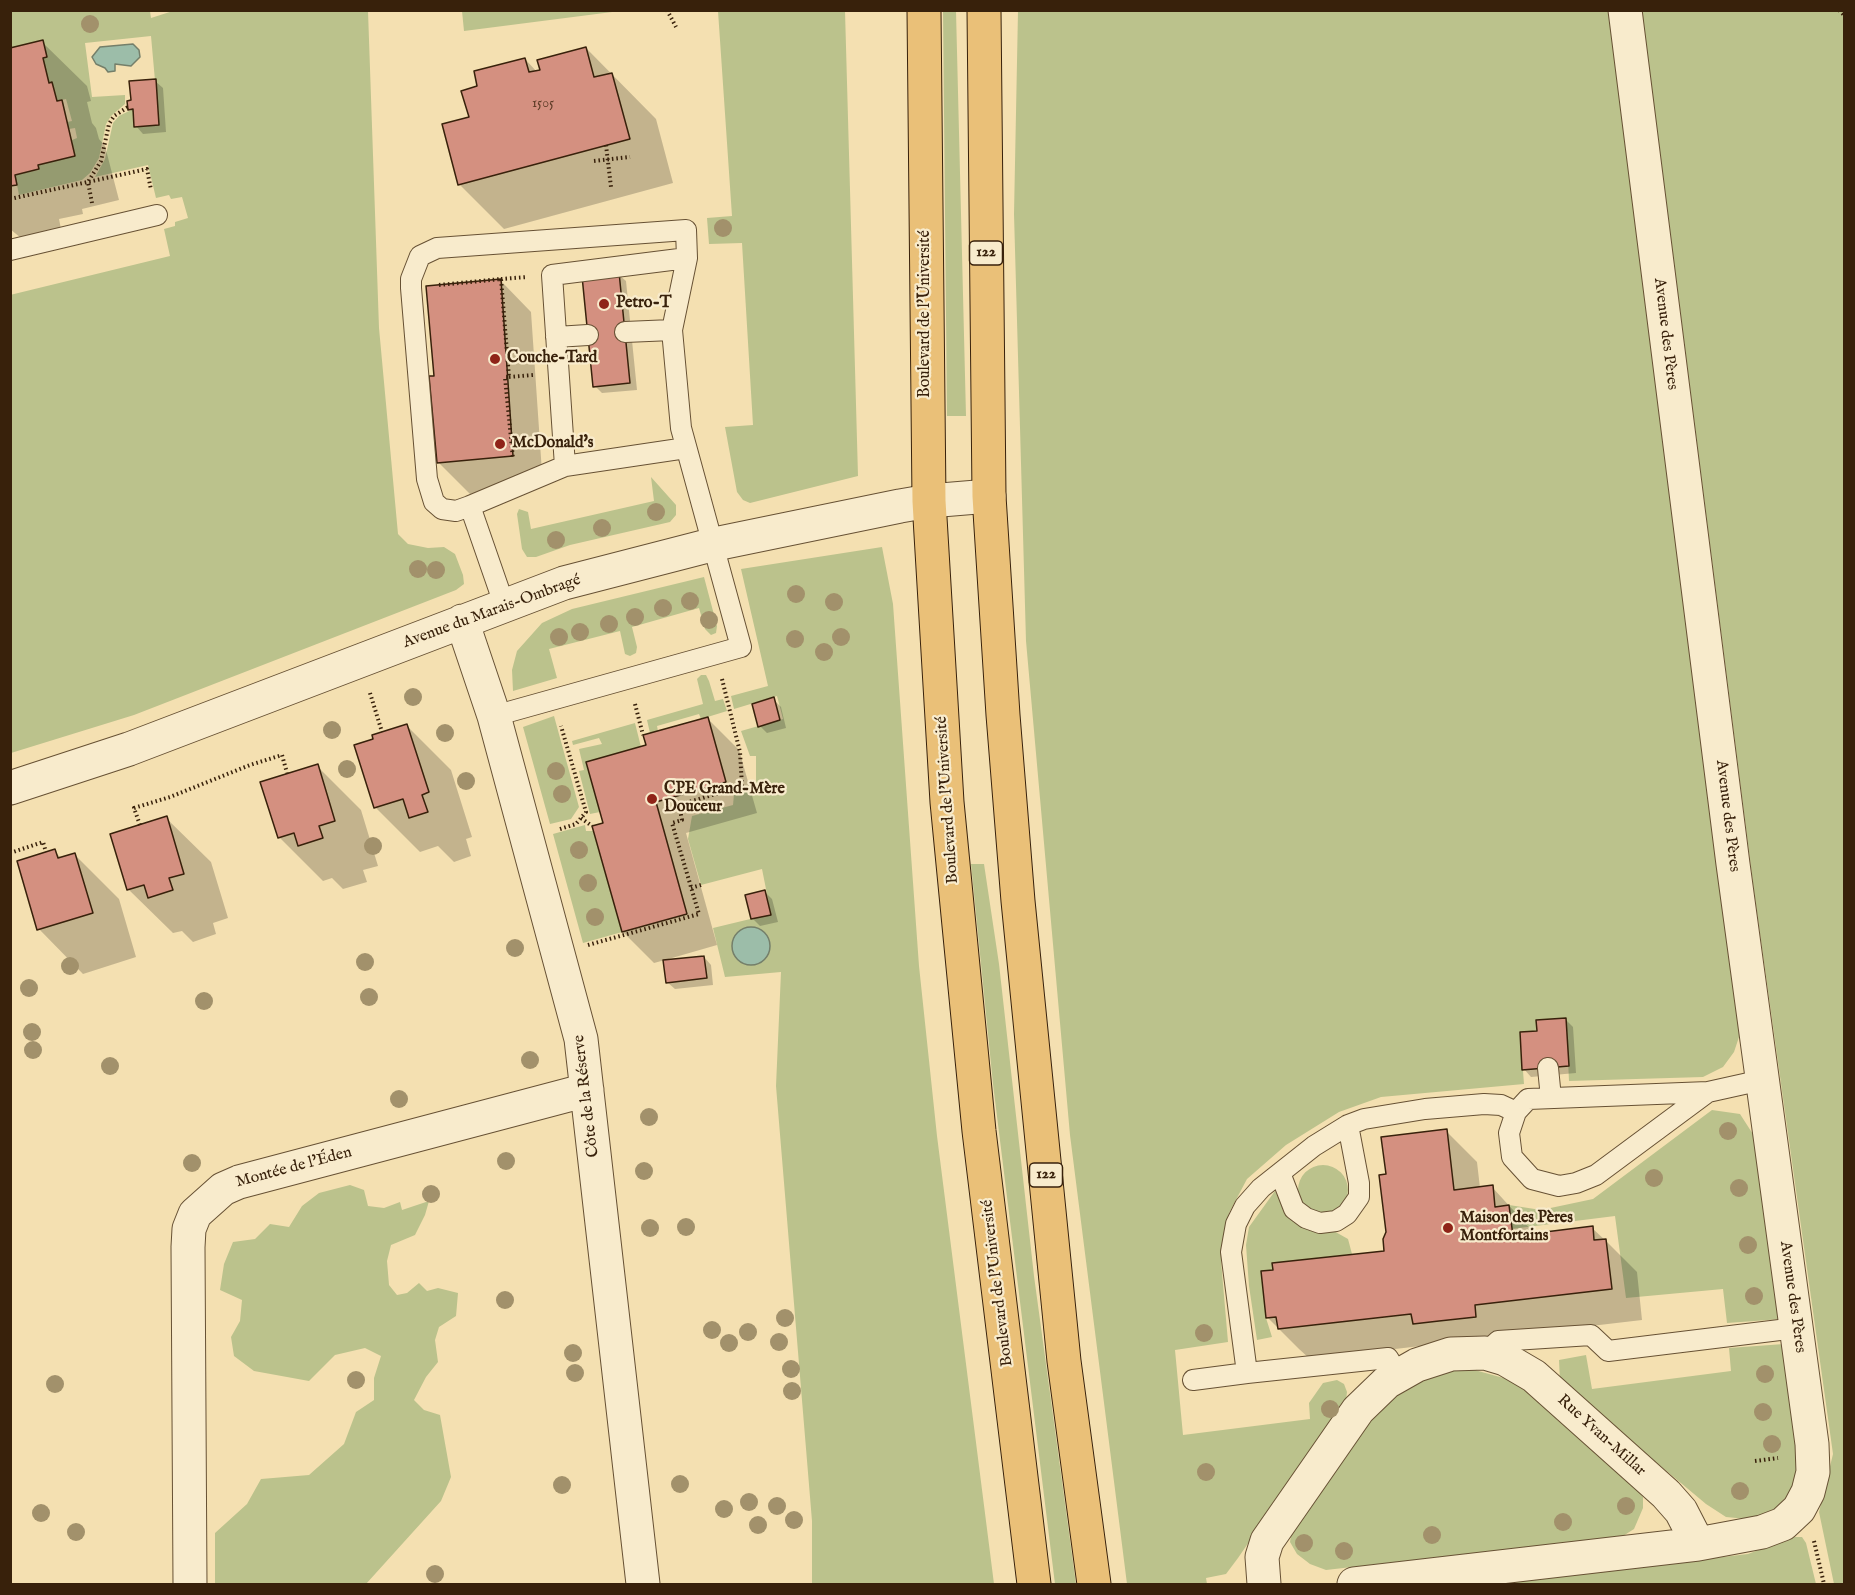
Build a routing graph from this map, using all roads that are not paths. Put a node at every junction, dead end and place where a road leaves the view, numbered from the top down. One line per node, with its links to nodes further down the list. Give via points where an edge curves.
1 (924, 10): 14 (main road, Boulevard de l'Université)
2 (984, 10): 13 (main road, 122)
3 (1625, 10): 22 (street, Avenue des Pères)
4 (157, 215): 5 (lane)
5 (10, 250)
6 (687, 258): 7 (lane); 10 (lane, via 552,275); 15 (lane, via 686,230 437,248 420,256 411,279 427,479 434,502 442,509 456,511)
7 (672, 330): 8 (lane); 11 (lane)
8 (625, 333)
9 (588, 335): 10 (lane)
10 (556, 337): 12 (lane)
11 (686, 448): 12 (lane); 16 (lane)
12 (565, 466): 15 (lane)
13 (989, 496): 14 (street, Avenue du Marais-Ombragé); 38 (main road, 122, via 1018,901 1064,1361)
14 (929, 501): 16 (street, Avenue du Marais-Ombragé); 37 (main road, Boulevard de l'Université, via 960,951)
15 (470, 506): 17 (lane)
16 (715, 544): 17 (street, Avenue du Marais-Ombragé, via 564,583); 19 (lane, via 741,647)
17 (504, 604): 18 (street, Avenue du Marais-Ombragé)
18 (462, 621): 19 (street, Côte de la Réserve); 20 (street, Avenue du Marais-Ombragé, via 129,749)
19 (494, 716): 23 (street, Côte de la Réserve, via 581,1039)
20 (10, 788)
21 (1548, 1068): 25 (lane)
22 (1762, 1080): 24 (lane); 29 (street, Avenue des Pères)
23 (587, 1090): 35 (street, Montée de l'Éden, via 239,1182 223,1189 195,1214 188,1247); 36 (street, Côte de la Réserve)
24 (1708, 1092): 25 (lane); 26 (lane, via 1596,1175 1559,1186 1532,1179 1512,1157 1509,1133)
25 (1551, 1098): 26 (lane, via 1528,1099)
26 (1516, 1112): 27 (lane, via 1501,1105 1484,1104 1425,1109)
27 (1348, 1125): 28 (lane); 28 (lane, via 1359,1197 1347,1214 1336,1221 1320,1223 1306,1218 1294,1209)
28 (1280, 1173): 31 (lane, via 1245,1206 1236,1224 1231,1252)
29 (1796, 1328): 30 (lane, via 1608,1351 1591,1335 1498,1341); 34 (street, Avenue des Pères, via 1812,1444 1813,1472 1808,1492 1799,1509 1783,1524)
30 (1485, 1353): 32 (street, Rue Yvan-Millar, via 1451,1354 1417,1365); 34 (street, Rue Yvan-Millar, via 1534,1376 1630,1462 1681,1511)
31 (1247, 1373): 32 (lane, via 1388,1358); 33 (lane)
32 (1399, 1376): 39 (street, Rue Yvan-Millar, via 1387,1382 1358,1410 1267,1541 1262,1557)
33 (1193, 1380)
34 (1698, 1544): 40 (street)
35 (190, 1584)
36 (644, 1584)
37 (1034, 1584)
38 (1094, 1584)
39 (1264, 1584)
40 (1354, 1584)

